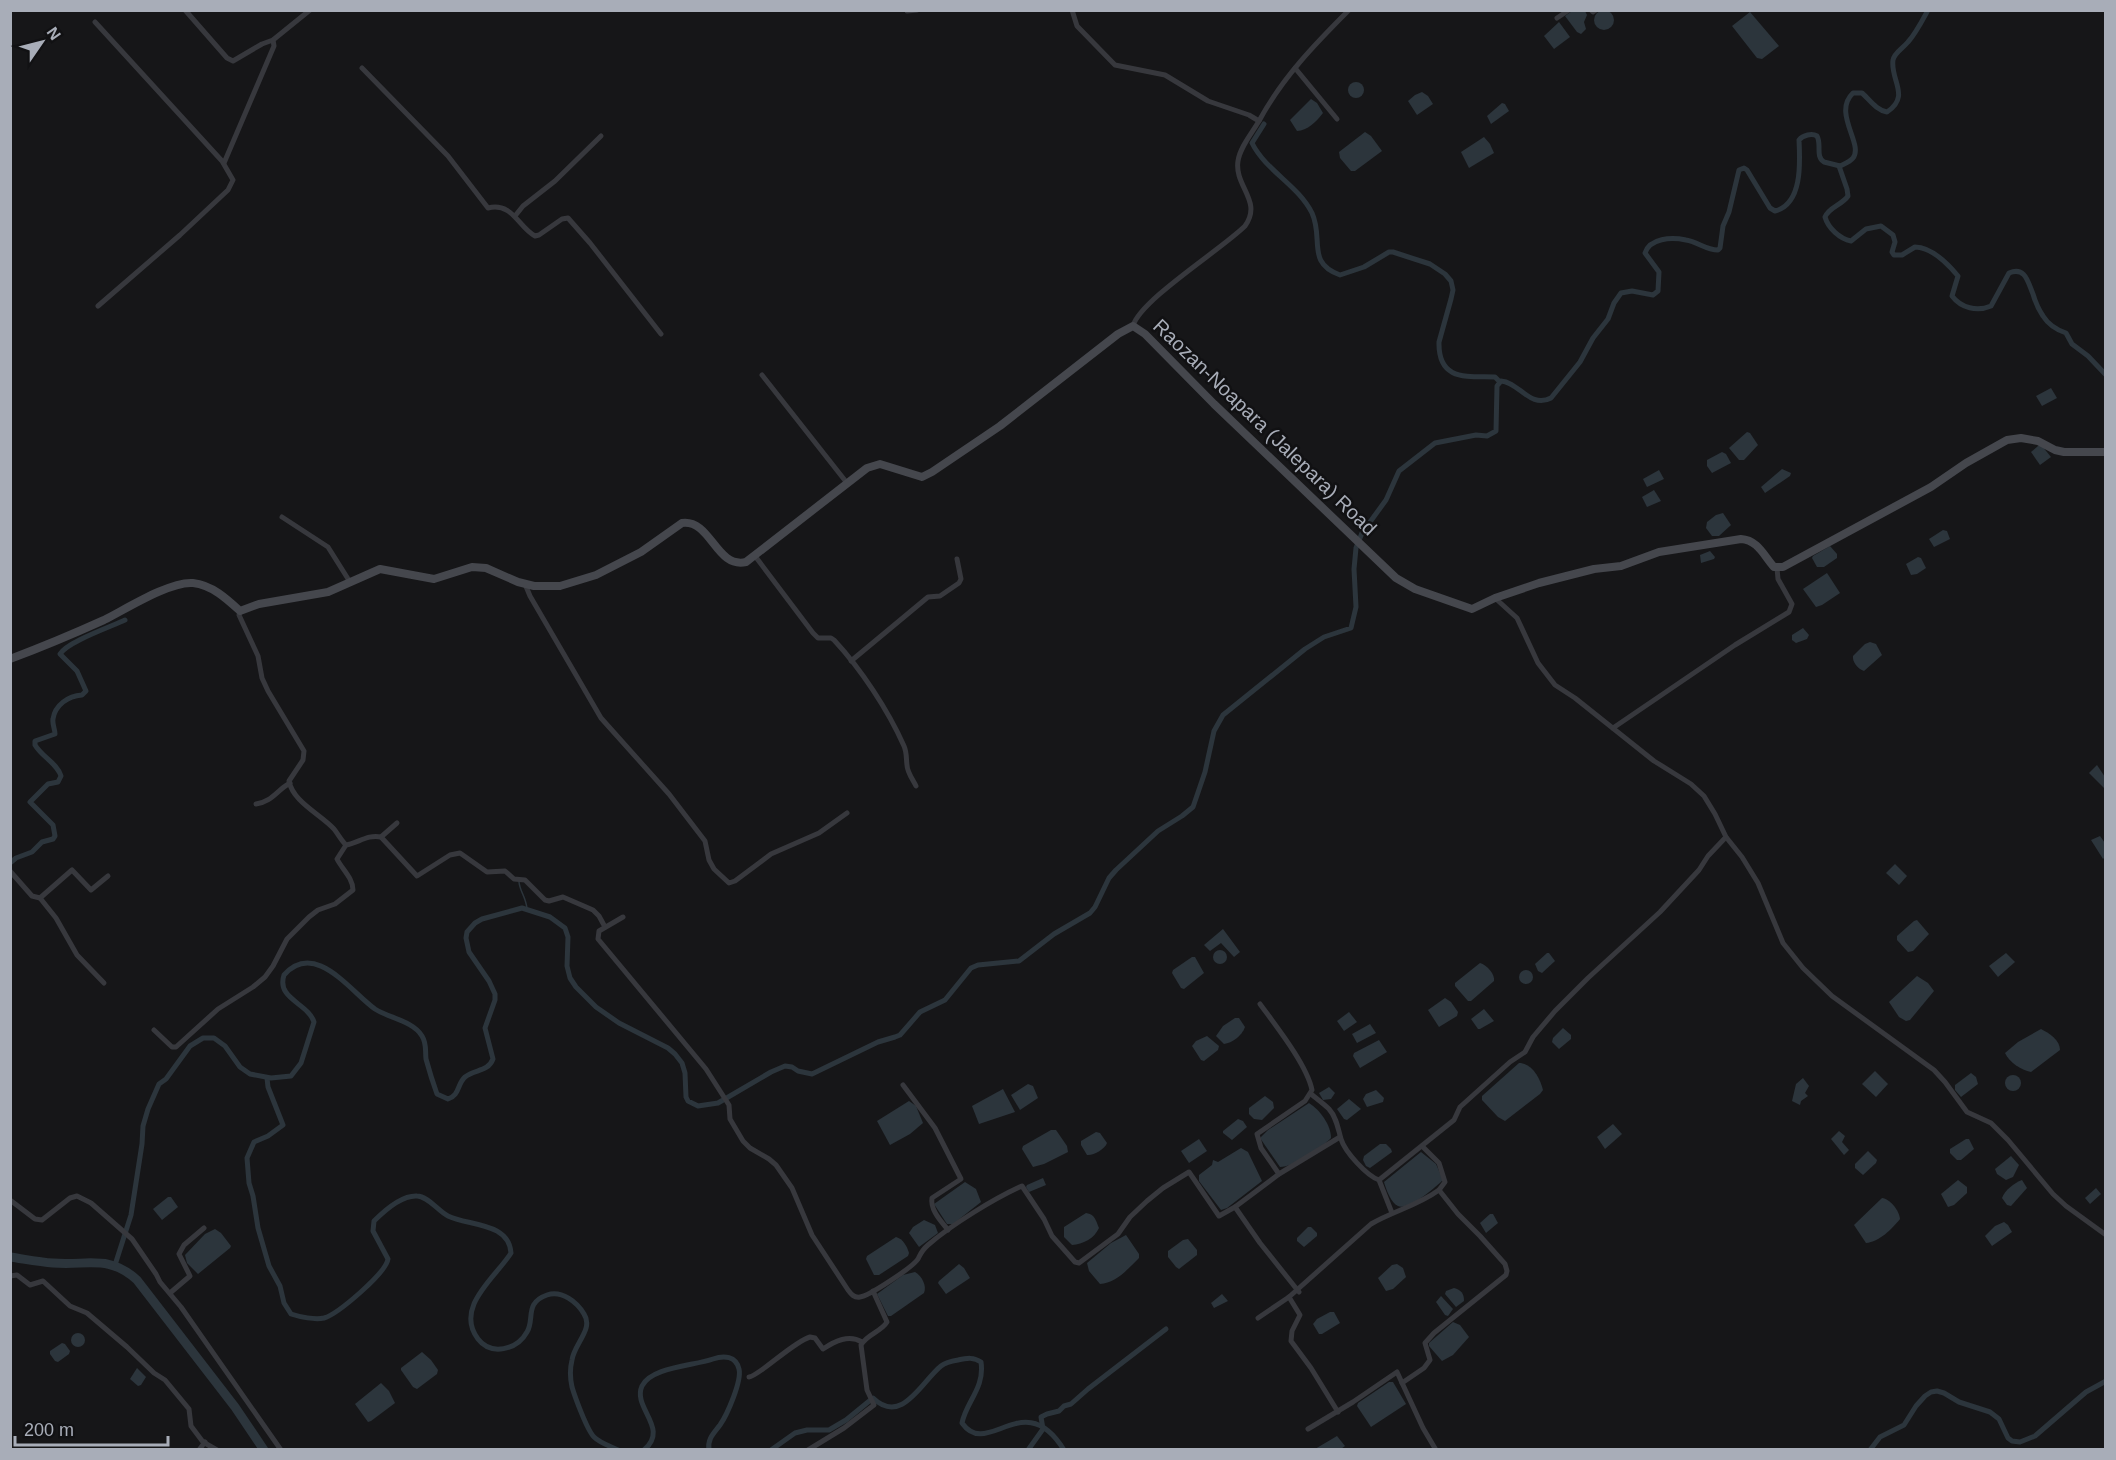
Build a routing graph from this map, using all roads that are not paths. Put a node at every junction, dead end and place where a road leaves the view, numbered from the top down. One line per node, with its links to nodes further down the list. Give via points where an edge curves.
1 (185, 10): 10 (street, via 230,60 240,59)
2 (310, 10): 10 (street)
3 (917, 10): 7 (street)
4 (1072, 10): 14 (street, via 1077,26 1115,65 1165,75 1208,101)
5 (1349, 10): 12 (street)
6 (1569, 10): 8 (street)
7 (907, 11)
8 (1557, 18)
9 (95, 22): 16 (street)
10 (273, 40): 16 (street, via 274,46)
11 (362, 68): 17 (street, via 448,156 488,208 500,207)
12 (1295, 68): 13 (street); 14 (street)
13 (1337, 119)
14 (1259, 121): 19 (street, via 1237,165 1252,208 1250,219 1237,234 1151,301)
15 (601, 136): 17 (street)
16 (224, 163): 18 (street, via 232,177 231,187)
17 (515, 216): 20 (street, via 535,236 568,218)
18 (98, 306)
19 (1133, 326): 23 (main road, Raozan-Noapara (Jalepara) Road, via 932,472 922,477 880,464 867,468); 30 (main road, Raozan-Noapara (Jalepara) Road, via 1396,578 1468,609)
20 (661, 334)
21 (762, 375): 23 (street)
22 (2106, 452): 27 (main road, via 2064,452 2038,441 2007,440 1931,487 1792,564)
23 (847, 483): 25 (main road, Raozan-Noapara (Jalepara) Road)
24 (282, 517): 28 (street, via 328,547)
25 (755, 556): 29 (main road, via 742,564 732,562 698,526 689,522 596,575 560,586); 33 (street, via 813,633 818,638 834,640)
26 (957, 559): 33 (street, via 959,582 940,596 928,597)
27 (1778, 568): 30 (main road, Raozan-Noapara (Jalepara) Road, via 1756,544 1741,539 1659,552 1621,566 1539,583); 34 (street, via 1778,579 1792,604 1789,612)
28 (350, 582): 29 (main road, via 380,569 434,579 472,567 486,568); 31 (main road, via 328,592)
29 (525, 584): 38 (street, via 601,718 675,802 705,841 709,861 729,883 771,854 819,832)
30 (1491, 600): 34 (street, via 1517,618 1531,651 1550,680)
31 (240, 611): 32 (main road, via 210,589 184,583); 35 (street, via 268,691 304,751)
32 (10, 659)
33 (851, 662): 36 (street, via 888,713 906,750 908,769)
34 (1613, 728): 41 (street, via 1696,789 1708,801)
35 (290, 783): 37 (street, via 272,798); 42 (street)
36 (916, 786)
37 (256, 804)
38 (847, 813)
39 (398, 823): 40 (street)
40 (381, 837): 42 (street); 47 (street, via 417,876 456,853 487,872 504,871 549,902 563,897 593,910)
41 (1726, 837): 54 (street, via 1660,912 1555,1011 1525,1052 1466,1101 1455,1120); 63 (street, via 1750,869 1783,943 1803,968 1832,996 1934,1070 1967,1112 1991,1124 2053,1194)
42 (345, 844): 50 (street, via 337,859 353,885 352,890 335,904 318,910 295,930 265,977 218,1009 176,1047)
43 (10, 871): 45 (street, via 32,896)
44 (108, 876): 45 (street, via 91,890 72,870)
45 (40, 898): 48 (street, via 77,955)
46 (623, 917): 47 (street)
47 (606, 927): 66 (street, via 599,931 598,939 697,1056 729,1105 734,1128 750,1148 776,1165 792,1188 812,1235 848,1290 860,1297)
48 (104, 983)
49 (1260, 1004): 52 (street, via 1302,1066 1311,1082)
50 (154, 1030)
51 (903, 1085): 62 (street, via 935,1128 961,1179 931,1203)
52 (1311, 1094): 53 (street, via 1329,1109 1340,1128); 55 (street, via 1257,1134 1261,1148)
53 (1340, 1137): 55 (street); 56 (street, via 1352,1157)
54 (1422, 1146): 56 (street); 57 (street, via 1442,1169 1445,1182)
55 (1279, 1174): 59 (street)
56 (1379, 1180): 60 (street)
57 (1439, 1190): 60 (street, via 1412,1207); 72 (street, via 1508,1272 1434,1333 1425,1343 1430,1360)
58 (10, 1200): 67 (street, via 42,1220 70,1198 77,1196 91,1203 132,1239)
59 (1235, 1207): 62 (street, via 1219,1216 1189,1172 1163,1188 1130,1217 1118,1234 1079,1263 1052,1236 1022,1186); 65 (street)
60 (1392, 1213): 65 (street, via 1371,1224)
61 (204, 1228): 67 (street, via 179,1254 190,1276)
62 (948, 1230): 66 (street, via 920,1252 917,1260)
63 (2106, 1235)
64 (10, 1276): 75 (street, via 17,1275 30,1285 45,1282 70,1306 87,1313 127,1347 187,1405 191,1426)
65 (1298, 1290): 68 (street)
66 (873, 1291): 70 (street, via 887,1322)
67 (170, 1293): 78 (street)
68 (1289, 1297): 69 (street); 73 (street, via 1300,1315 1291,1341)
69 (1258, 1318)
70 (862, 1342): 71 (street, via 852,1337 823,1349 810,1336 755,1377); 79 (street, via 874,1405)
71 (749, 1377)
72 (1402, 1383): 73 (street, via 1397,1372); 80 (street)
73 (1338, 1412): 74 (street)
74 (1308, 1429)
75 (205, 1442): 76 (street); 77 (street)
76 (199, 1449)
77 (217, 1449)
78 (281, 1449)
79 (808, 1449)
80 (1436, 1449)

